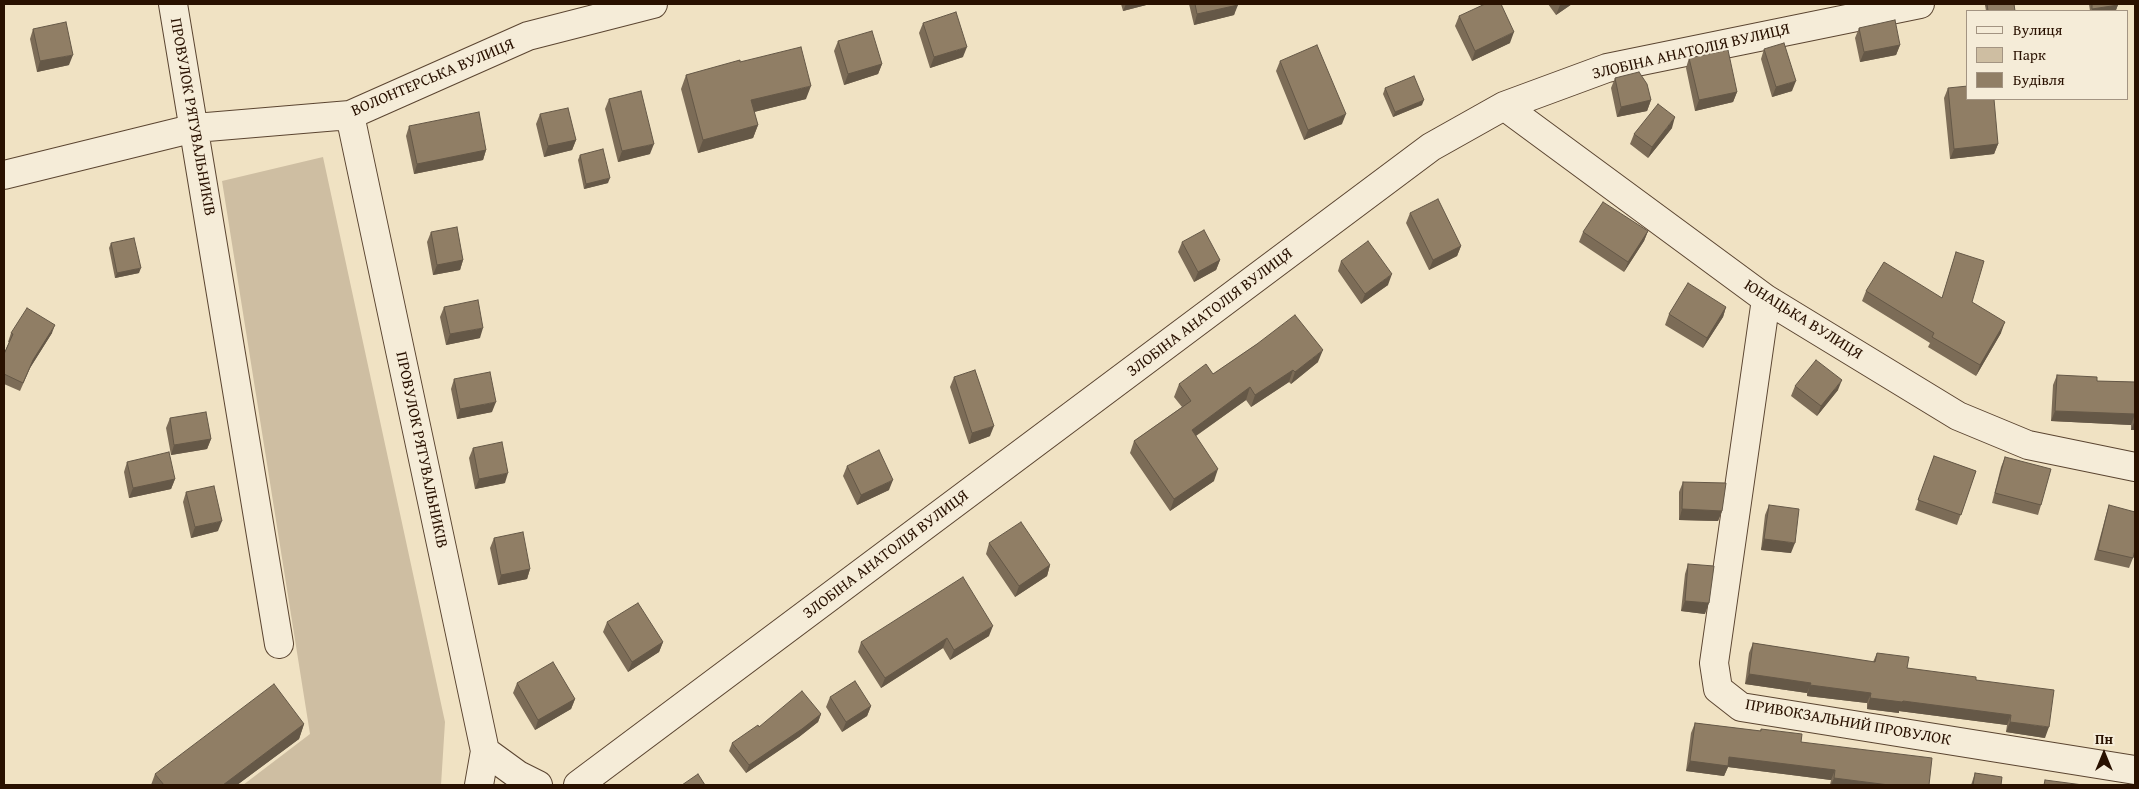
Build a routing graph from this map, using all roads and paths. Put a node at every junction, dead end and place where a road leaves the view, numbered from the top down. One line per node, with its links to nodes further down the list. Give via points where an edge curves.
1 (173, 4): 6 (street, ПРОВУЛОК РЯТУВАЛЬНИКІВ)
2 (653, 4): 5 (street, ВОЛОНТЕРСЬКА ВУЛИЦЯ, via 528,36)
3 (1920, 4): 4 (street, ЗЛОБІНА АНАТОЛІЯ ВУЛИЦЯ, via 1607,68)
4 (1504, 106): 8 (street, ЮНАЦЬКА ВУЛИЦЯ); 15 (street, ЗЛОБІНА АНАТОЛІЯ ВУЛИЦЯ, via 1431,147)
5 (350, 115): 6 (street, ВОЛОНТЕРСЬКА ВУЛИЦЯ); 11 (street, ПРОВУЛОК РЯТУВАЛЬНИКІВ)
6 (195, 128): 7 (street, ВОЛОНТЕРСЬКА ВУЛИЦЯ); 10 (street, ПРОВУЛОК РЯТУВАЛЬНИКІВ)
7 (4, 175)
8 (1766, 300): 9 (street, ЮНАЦЬКА ВУЛИЦЯ, via 1958,416 2028,445); 12 (street, ПРИВОКЗАЛЬНИЙ ПРОВУЛОК, via 1714,663 1718,689 1740,707)
9 (2135, 467)
10 (280, 644)
11 (485, 751): 13 (street, ПРОВУЛОК РЯТУВАЛЬНИКІВ); 14 (street)
12 (2135, 770)
13 (479, 785)
14 (538, 785)
15 (578, 785)

